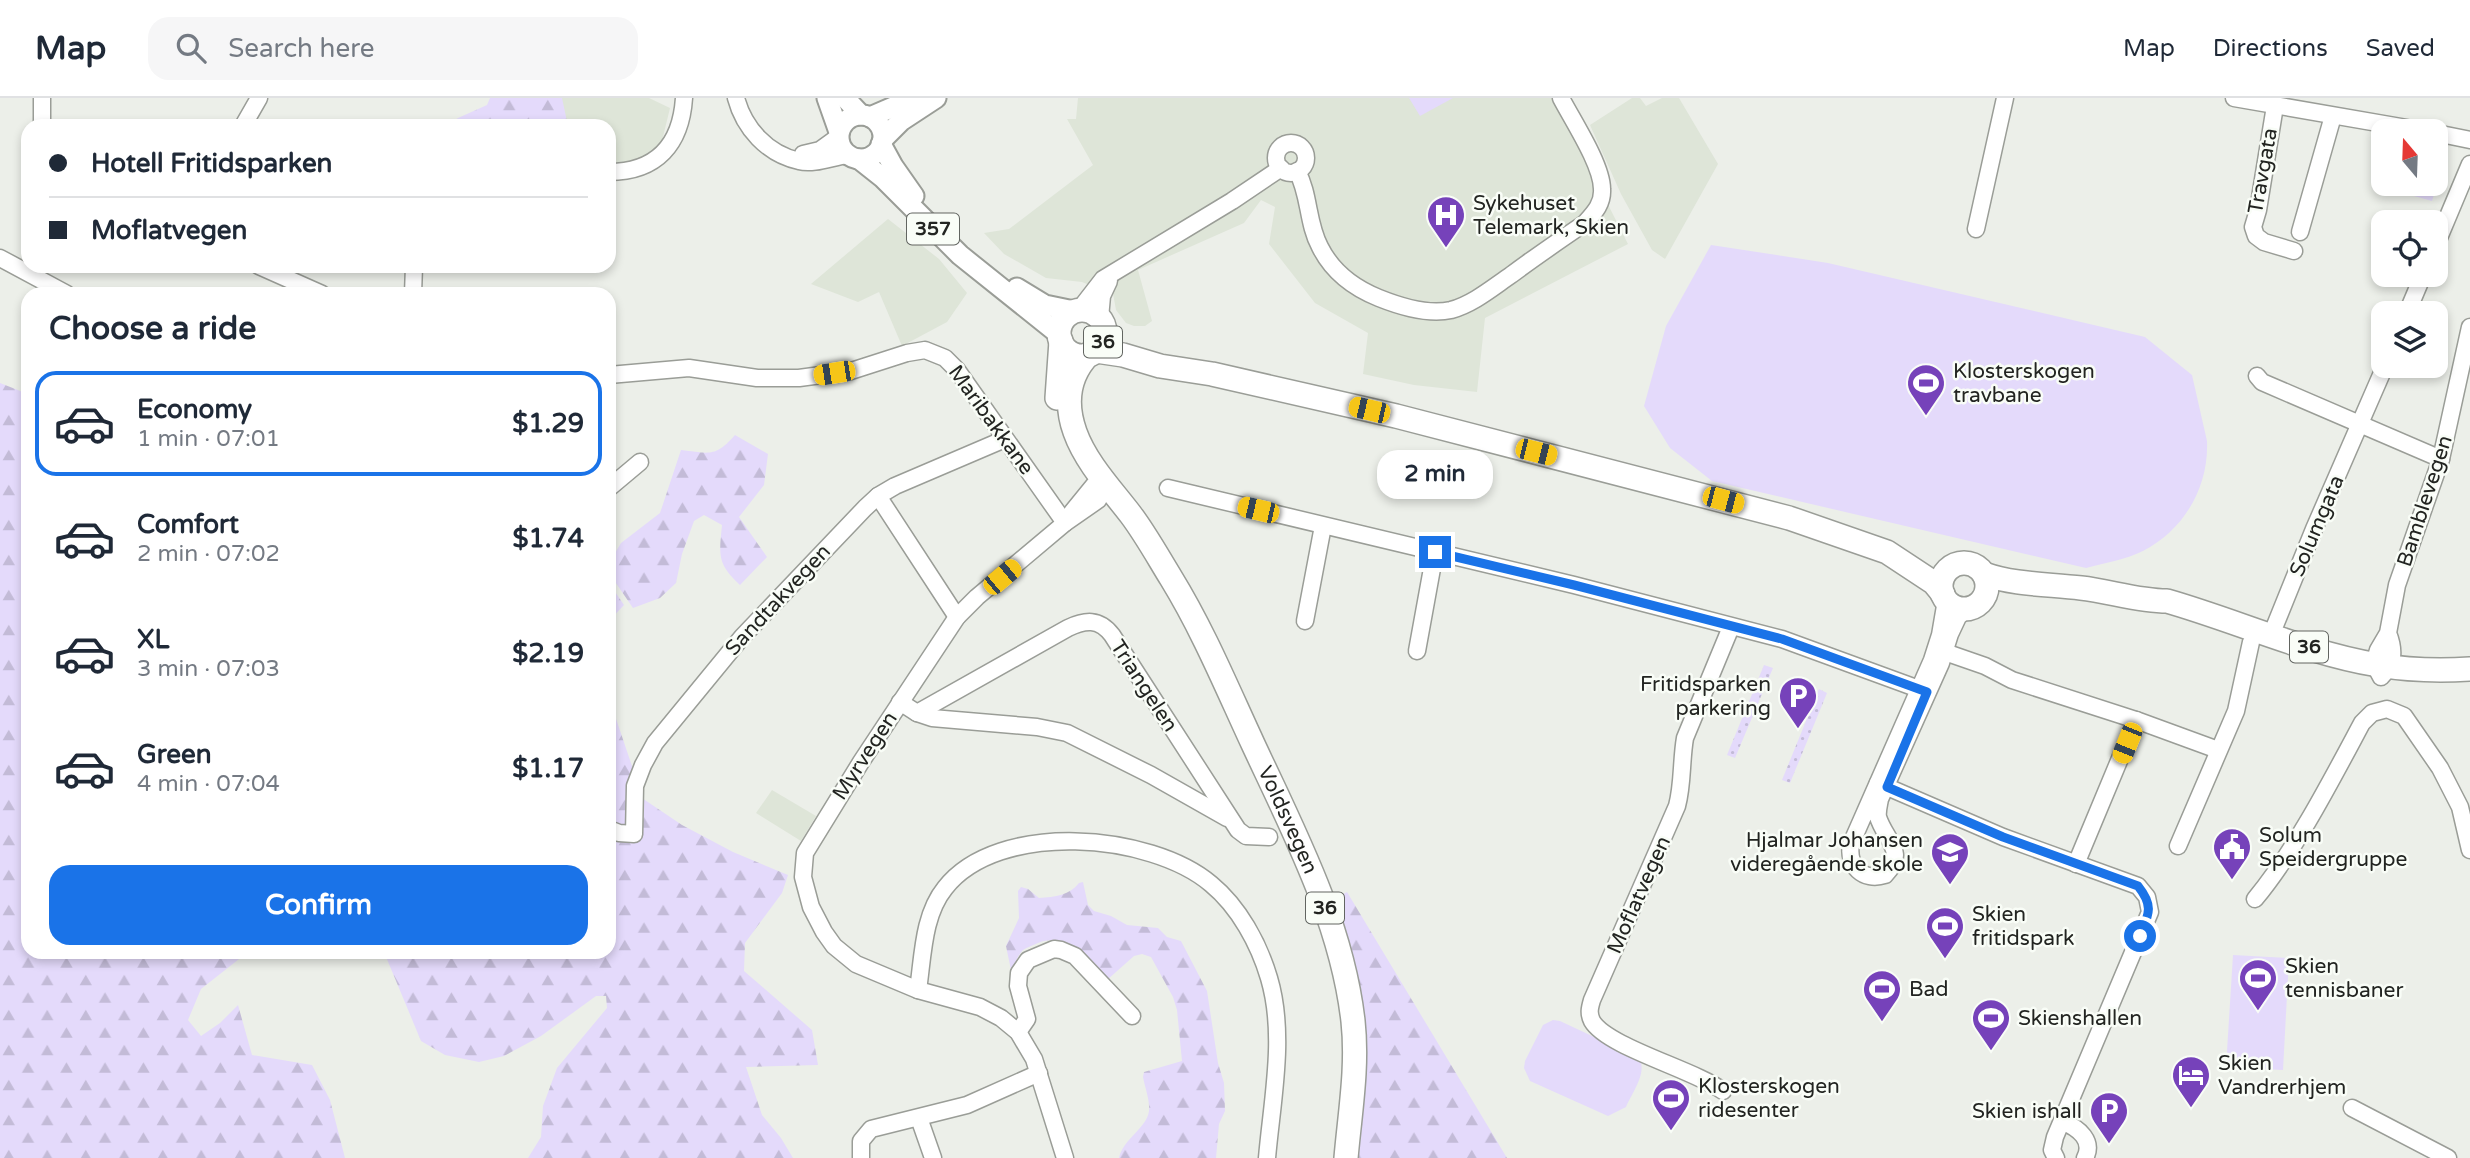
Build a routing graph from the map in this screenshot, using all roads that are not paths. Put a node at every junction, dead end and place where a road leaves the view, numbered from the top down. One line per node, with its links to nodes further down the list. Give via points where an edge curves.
1 (42, 98): 15 (street)
2 (259, 98): 16 (street)
3 (684, 98): 25 (street, via 678,131 661,155 637,169)
4 (736, 98): 22 (street, via 756,137)
5 (827, 98): 18 (main road, 357)
6 (845, 98): 13 (main road, 357)
7 (914, 98): 13 (main road)
8 (936, 98): 21 (main road, via 901,121)
9 (1561, 98): 36 (street, via 1600,176 1597,209 1585,223 1481,296 1450,310 1429,310 1387,301 1356,288 1321,249 1311,228 1305,189 1289,170 1119,269)
10 (2005, 98): 27 (street)
11 (2234, 98): 12 (street)
12 (2275, 106): 14 (street); 29 (street, Travgata, via 2253,227 2264,242)
13 (866, 116): 18 (main road, via 847,120); 21 (main road, 357, via 878,124)
14 (2333, 116): 17 (street); 28 (street)
15 (42, 119)
16 (247, 119)
17 (2371, 122)
18 (839, 134): 22 (street, via 820,150); 23 (main road, 357, via 840,146)
19 (2448, 135): 20 (street)
20 (2470, 140)
21 (882, 142): 23 (main road, via 871,157); 36 (main road, 357, via 901,179 947,230 995,271 1035,300)
22 (779, 153): 23 (street, via 799,161)
23 (853, 157): 38 (main road, 357, via 883,177 960,255)
24 (2470, 164): 26 (street)
25 (616, 171)
26 (2448, 216)
27 (1976, 229)
28 (2300, 232)
29 (2294, 251)
30 (0, 258): 31 (street)
31 (21, 269)
32 (28, 273): 34 (street)
33 (275, 273): 35 (street)
34 (54, 287)
35 (306, 287)
36 (1089, 316): 38 (highway, 36, via 1061,323); 39 (highway, 36, via 1104,341); 41 (highway, 36, via 1133,344)
37 (2470, 327): 46 (street, Bamblevegen)
38 (1060, 338): 39 (highway, 36, via 1073,354); 49 (highway, Voldsvegen / 36, via 1059,413 1071,447)
39 (1093, 353): 41 (highway, 36); 49 (highway, Voldsvegen / 36, via 1075,371 1069,405)
40 (616, 374): 45 (street, Maribakkane, via 690,368 757,378 799,378 933,351 957,370)
41 (1212, 374): 55 (highway, 36, via 1746,507 1852,538)
42 (2257, 376): 44 (street)
43 (2380, 378): 44 (street, Solumgata)
44 (2361, 424): 46 (street); 63 (street, Solumgata)
45 (1005, 439): 51 (street, Sandtakvegen); 52 (street, Maribakkane)
46 (2441, 459): 68 (street, Bamblevegen, via 2397,585 2388,633 2393,652)
47 (640, 462): 48 (street)
48 (616, 482)
49 (1101, 488): 52 (street, Myrvegen, via 1076,505); 95 (highway, Voldsvegen / 36, via 1144,534 1179,592 1292,828 1332,930 1345,974 1354,1037)
50 (1168, 488): 53 (street)
51 (878, 496): 60 (street); 77 (street, Sandtakvegen, via 742,637 655,743 635,786 634,834)
52 (1065, 523): 60 (street, Myrvegen)
53 (1324, 526): 54 (street); 61 (street)
54 (1435, 552): 62 (street); 66 (street)
55 (1891, 555): 56 (highway, 36); 59 (highway, 36)
56 (1950, 569): 57 (highway, 36, via 1971,564); 59 (highway, via 1943,578)
57 (1984, 574): 58 (highway, 36); 59 (highway, via 1987,587)
58 (2047, 586): 59 (highway, 36); 68 (highway, 36, via 2167,601)
59 (1960, 600): 65 (street)
60 (957, 617): 71 (street, Myrvegen)
61 (1306, 621)
62 (1731, 627): 70 (street, via 1782,639); 87 (street, Moflatvegen, via 1685,738 1677,806 1589,1012 1603,1032)
63 (2274, 628)
64 (2251, 642): 74 (street, via 2239,702)
65 (1940, 650): 70 (street); 73 (street, via 2012,680)
66 (1417, 651)
67 (2470, 669): 68 (highway, 36)
68 (2382, 670): 69 (highway, 36, via 2421,680)
69 (2470, 678)
70 (1923, 690): 75 (street)
71 (900, 702): 72 (street, Triangelen); 83 (street, Myrvegen, via 808,845 803,877 816,919 845,957)
72 (917, 713): 76 (street, Triangelen, via 1067,733); 76 (street, Triangelen, via 1068,628 1083,621 1097,622 1112,635)
73 (2136, 720): 74 (street); 81 (street)
74 (2218, 750): 79 (street)
75 (1882, 785): 75 (street, via 1854,833 1850,852 1857,870 1871,878 1888,872 1895,855 1877,815); 81 (street)
76 (1229, 819): 78 (street, Triangelen, via 1246,836)
77 (616, 832)
78 (1269, 837)
79 (2178, 846)
80 (2470, 850): 82 (street, via 2460,807 2440,768 2404,716 2387,709 2372,713 2362,723)
81 (2076, 864): 90 (street, via 2138,886 2147,897 2150,912)
82 (2255, 899)
83 (918, 990): 85 (street, Myrvegen, via 980,1007); 94 (street, via 935,902 953,879 987,857 1022,847 1088,842 1127,847 1178,863 1212,884 1230,905 1249,931 1270,979 1277,1035)
84 (1132, 1016): 85 (street, via 1075,956 1054,949 1028,960 1019,972 1027,1019)
85 (1018, 1032): 86 (street)
86 (1038, 1073): 89 (street, via 967,1105); 93 (street)
87 (1723, 1091)
88 (2351, 1108): 98 (street)
89 (919, 1118): 91 (street, via 867,1132 860,1146); 92 (street)
90 (2063, 1122): 96 (street, via 2052,1150); 97 (street, via 2084,1136)
91 (861, 1158)
92 (933, 1158)
93 (1065, 1158)
94 (1266, 1158)
95 (1346, 1158)
96 (2056, 1158)
97 (2085, 1158)
98 (2448, 1158)

